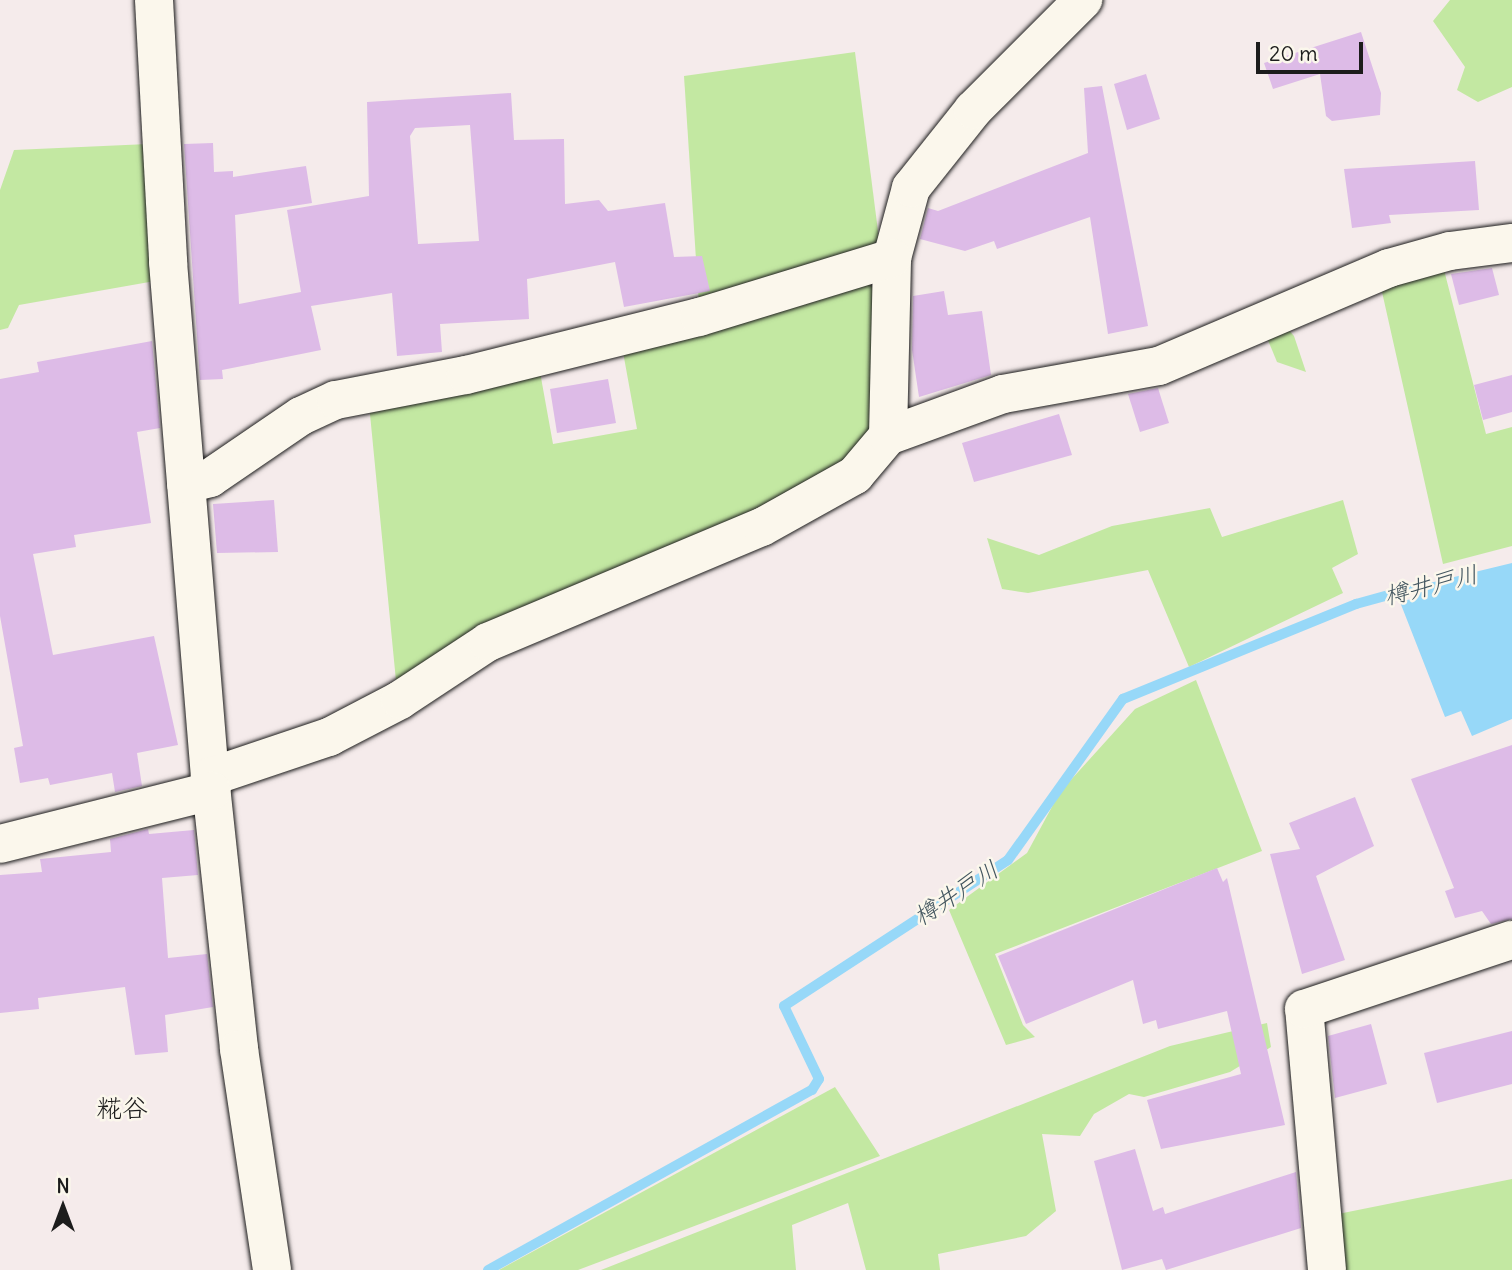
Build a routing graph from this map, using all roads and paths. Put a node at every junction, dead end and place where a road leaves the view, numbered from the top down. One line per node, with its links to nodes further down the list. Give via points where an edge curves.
1 (154, 0): 6 (street)
2 (1083, 0): 4 (street, via 934,155 911,188)
3 (1512, 243): 5 (street, via 1450,251 1389,268 1159,366 1003,394)
4 (892, 258): 5 (street); 6 (street, via 699,317 467,375 336,400 301,416 210,478)
5 (888, 436): 7 (street, via 855,475 762,527 488,642 400,700 329,737)
6 (186, 484): 7 (street)
7 (211, 784): 8 (street); 10 (street, via 239,1049)
8 (0, 845)
9 (1512, 940): 11 (street, via 1304,1009)
10 (272, 1270)
11 (1326, 1270)

